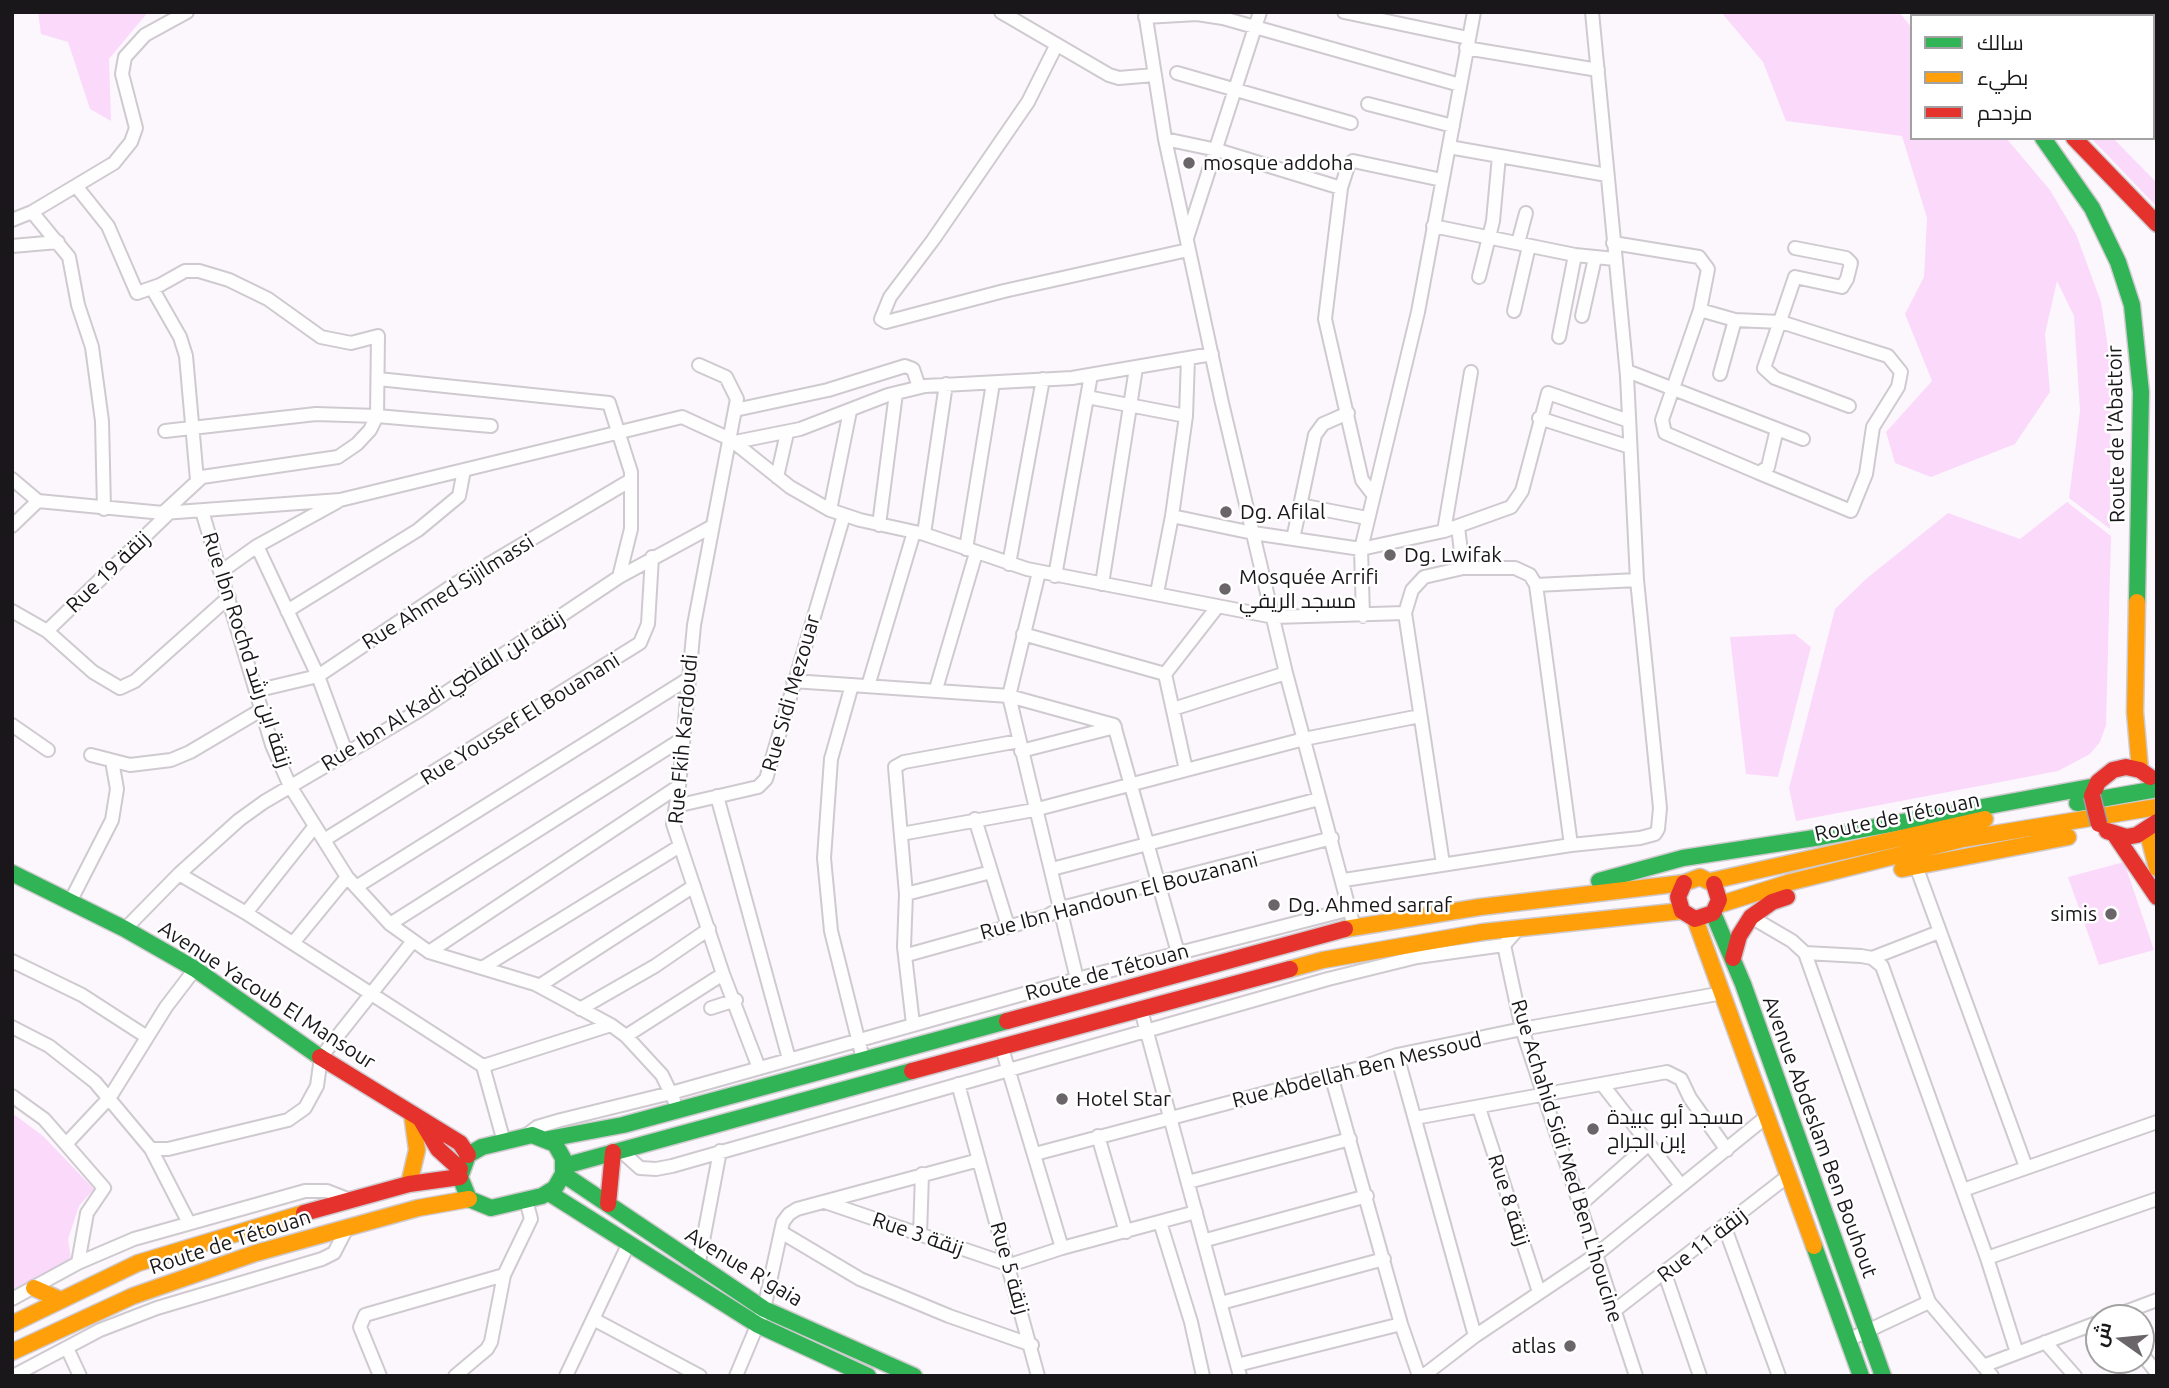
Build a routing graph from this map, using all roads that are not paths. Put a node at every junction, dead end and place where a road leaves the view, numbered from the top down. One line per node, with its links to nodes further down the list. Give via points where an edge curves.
1 (187, 12): 28 (street, via 145,35 128,52 122,74 135,136 114,163)
2 (1002, 12): 11 (street)
3 (1260, 12): 9 (street)
4 (1344, 12): 10 (street)
5 (1474, 12): 10 (street)
6 (1592, 12): 12 (street)
7 (1197, 13): 8 (street); 9 (street)
8 (1145, 14): 14 (street)
9 (1256, 27): 15 (street); 16 (street)
10 (1467, 43): 12 (street); 15 (street)
11 (1056, 46): 14 (street, via 1119,78); 37 (street, via 1028,102 890,297 881,319 886,322)
12 (1598, 69): 26 (street)
13 (1177, 73): 16 (street)
14 (1154, 75): 20 (street)
15 (1460, 85): 19 (street)
16 (1236, 90): 18 (street); 24 (street)
17 (1368, 104): 19 (street)
18 (1351, 123)
19 (1453, 125): 23 (street)
20 (1165, 139): 24 (street); 37 (street)
21 (2044, 140): 147 (main road, Route de l’Abattoir, via 2092,208 2132,305 2141,392)
22 (2076, 140): 33 (main road)
23 (1449, 147): 25 (street); 27 (street)
24 (1217, 150): 29 (street); 37 (street)
25 (1499, 156): 26 (street); 35 (street)
26 (1607, 175): 38 (street)
27 (1442, 180): 29 (street, via 1353,161); 34 (street)
28 (76, 186): 30 (street); 46 (street, via 108,226 134,291 139,294)
29 (1341, 188): 73 (street, via 1325,304 1331,350)
30 (32, 212): 32 (street); 36 (street)
31 (1525, 213): 39 (street)
32 (12, 220)
33 (2157, 224)
34 (1433, 226): 35 (street); 93 (street, via 1418,312)
35 (1489, 238): 39 (street); 45 (street)
36 (58, 242): 40 (street); 97 (street, via 71,262 96,366)
37 (1188, 244): 53 (street)
38 (1619, 244): 44 (street); 47 (street, via 1705,260 1709,275)
39 (1524, 245): 42 (street); 48 (street)
40 (12, 246)
41 (1795, 248): 51 (street, via 1846,258 1851,263 1842,287 1796,276)
42 (1575, 255): 43 (street); 52 (street)
43 (1595, 258): 44 (street); 49 (street)
44 (1615, 259): 57 (street)
45 (1479, 277)
46 (152, 288): 61 (street, via 185,271 205,272 268,299 321,337 351,343 378,335); 79 (street, via 184,346)
47 (1700, 310): 50 (street); 66 (street)
48 (1514, 311)
49 (1582, 316)
50 (1735, 320): 51 (street); 59 (street)
51 (1781, 323): 71 (street, via 1766,370 1775,379); 88 (street, via 1888,356 1900,372 1898,387 1873,427 1866,474 1851,511)
52 (1559, 337)
53 (1212, 354): 54 (street); 110 (street)
54 (1188, 358): 56 (street); 74 (street)
55 (699, 365): 69 (street, via 726,377)
56 (1136, 368): 60 (street); 70 (street)
57 (1627, 371): 66 (street); 77 (street)
58 (1471, 372): 108 (street)
59 (1720, 374)
60 (1091, 375): 62 (street); 68 (street)
61 (379, 379): 75 (street); 82 (street, via 606,402)
62 (1043, 379): 63 (street); 116 (street)
63 (993, 383): 64 (street); 114 (street)
64 (946, 384): 65 (street); 109 (street)
65 (919, 387): 67 (street); 69 (street, via 913,369 906,365 807,395)
66 (1674, 389): 80 (street); 88 (street, via 1662,420 1665,433)
67 (896, 393): 72 (street); 104 (street)
68 (1087, 397): 70 (street); 120 (street)
69 (736, 405): 85 (street, Rue Fkih Kardoudi)
70 (1130, 406): 74 (street); 123 (street)
71 (1849, 406)
72 (850, 411): 83 (street); 98 (street)
73 (1348, 413): 93 (street, via 1362,480); 96 (street, via 1323,424 1315,435)
74 (1186, 415): 102 (street)
75 (377, 416): 78 (street); 79 (street, via 285,416); 91 (street, via 367,434 338,457)
76 (1539, 418): 77 (street, via 1550,393); 86 (street); 107 (street, via 1517,501)
77 (1629, 421): 86 (street)
78 (491, 426)
79 (193, 428): 81 (street); 91 (street)
80 (1777, 429): 84 (street); 88 (street, via 1768,467)
81 (165, 431)
82 (618, 432): 85 (street, via 682,417); 87 (street); 92 (street)
83 (787, 433): 85 (street); 89 (street)
84 (1803, 439)
85 (732, 441): 89 (street); 106 (street, Rue Fkih Kardoudi)
86 (1630, 447): 122 (street)
87 (464, 470): 95 (street); 129 (street, via 459,496 418,530)
88 (1759, 473)
89 (777, 477): 98 (street)
90 (12, 479): 94 (street)
91 (197, 480): 100 (street, Rue 19 زنقة)
92 (631, 480): 121 (street, via 631,529); 137 (street, Rue Ahmed Sijilmassi, via 452,586)
93 (1372, 493): 103 (street)
94 (38, 500): 97 (street); 105 (street)
95 (340, 500): 99 (street); 112 (street)
96 (1300, 506): 103 (street); 111 (street)
97 (104, 509): 100 (street)
98 (830, 510): 101 (street)
99 (202, 511): 100 (street); 118 (street, Rue Ibn Rochd زنقة ابن رشد)
100 (166, 513): 133 (street, Rue 19 زنقة)
101 (844, 515): 104 (street); 139 (street, Rue Sidi Mezouar)
102 (1172, 516): 110 (street); 125 (street)
103 (1367, 518): 113 (street)
104 (878, 525): 109 (street)
105 (12, 526)
106 (711, 527): 115 (street, Rue Ibn Al Kadi زنقة ابن القاضي); 138 (street, Rue Fkih Kardoudi)
107 (1458, 527): 108 (street); 117 (street)
108 (1444, 531): 113 (street)
109 (919, 533): 114 (street); 141 (street)
110 (1253, 533): 111 (street); 132 (street)
111 (1293, 539): 113 (street)
112 (257, 546): 118 (street); 129 (street)
113 (1362, 549): 131 (street)
114 (971, 551): 116 (street); 142 (street)
115 (652, 557): 121 (street, Rue Ibn Al Kadi زنقة ابن القاضي); 176 (street, Rue Youssef El Bouanani, via 650,611 642,642)
116 (1009, 564): 119 (street)
117 (1463, 568): 124 (street, via 1515,568 1530,575); 130 (street, via 1424,578 1408,599)
118 (222, 571): 126 (street, Rue Ibn Rochd زنقة ابن رشد)
119 (1039, 572): 120 (street); 134 (street)
120 (1055, 576): 123 (street)
121 (619, 577): 155 (street, Rue Ibn Al Kadi زنقة ابن القاضي, via 510,652)
122 (1637, 580): 124 (street); 178 (street, via 1660,808 1658,830 1648,836)
123 (1102, 584): 125 (street)
124 (1536, 585): 178 (street)
125 (1157, 593): 127 (street)
126 (229, 597): 133 (street, Rue 19 زنقة, via 135,681 120,688 93,672); 143 (street, Rue Ibn Rochd زنقة ابن رشد)
127 (1218, 606): 132 (street); 136 (street)
128 (12, 611): 133 (street, Rue 19 زنقة)
129 (287, 611): 137 (street)
130 (1405, 613): 131 (street); 148 (street)
131 (1363, 616): 132 (street)
132 (1274, 617): 135 (street)
133 (47, 631)
134 (1023, 634): 136 (street); 144 (street)
135 (1286, 673): 145 (street); 152 (street)
136 (1165, 674): 145 (street)
137 (318, 676): 143 (street, Rue Ahmed Sijilmassi); 155 (street)
138 (688, 679): 151 (street, Rue Fkih Kardoudi); 197 (street)
139 (793, 681): 140 (street); 165 (street, Rue Sidi Mezouar, via 764,783)
140 (852, 685): 141 (street); 243 (street, via 830,766 824,858 831,931)
141 (867, 686): 142 (street)
142 (936, 689): 144 (street)
143 (258, 690): 146 (street, Rue Ibn Rochd زنقة ابن رشد)
144 (1009, 696): 150 (street, via 1101,719); 153 (street)
145 (1173, 709): 158 (street)
146 (261, 710): 157 (street, via 171,760 152,764); 161 (street, Rue Ibn Rochd زنقة ابن رشد)
147 (2135, 712): 159 (main road, Route de l’Abattoir, via 2127,746); 160 (main road, Route de l’Abattoir)
148 (1420, 716): 152 (street); 182 (street)
149 (12, 725): 154 (street)
150 (1115, 727): 153 (street); 163 (street)
151 (682, 739): 162 (street, Rue Fkih Kardoudi); 208 (street)
152 (1304, 740): 158 (street); 166 (street)
153 (1020, 746): 169 (street); 174 (street, via 896,766)
154 (48, 750)
155 (346, 752): 161 (street, Rue Ibn Al Kadi زنقة ابن القاضي)
156 (91, 755): 157 (street)
157 (112, 761): 200 (street, via 117,801 112,820)
158 (1186, 770): 163 (street)
159 (2113, 770): 160 (main road, via 2126,767); 164 (main road)
160 (2153, 780): 181 (main road, Route de Tétouan)
161 (290, 786): 171 (street, Rue Ibn Rochd زنقة ابن رشد); 187 (street, Rue Ibn Al Kadi زنقة ابن القاضي, via 239,820)
162 (679, 786): 167 (street, Rue Fkih Kardoudi); 218 (street)
163 (1132, 787): 169 (street); 177 (street)
164 (2094, 791): 173 (main road, bridge, via 2092,806); 180 (main road)
165 (717, 796): 167 (street, Rue Sidi Mezouar); 247 (street)
166 (1319, 799): 175 (street); 177 (street)
167 (676, 806): 179 (street, Rue Fkih Kardoudi, via 673,824)
168 (2157, 807): 192 (main road, Route de Tétouan, via 1963,839)
169 (1034, 810): 170 (street); 185 (street)
170 (975, 819): 174 (street); 186 (street)
171 (315, 826): 176 (street, Rue Ibn Rochd زنقة ابن رشد); 205 (street)
172 (2152, 826): 173 (main road, via 2137,835); 184 (main road)
173 (2106, 829): 183 (main road); 199 (main road)
174 (901, 834): 198 (street)
175 (1332, 838): 190 (street); 195 (street, Rue Ibn Handoun El Bouzanani)
176 (324, 841): 189 (street, Rue Ibn Rochd زنقة ابن رشد)
177 (1146, 845): 185 (street); 195 (street)
178 (1571, 845): 182 (street)
179 (680, 846): 196 (street, Rue Fkih Kardoudi); 225 (street)
180 (1762, 846): 181 (main road); 201 (main road, via 1683,858)
181 (1832, 852): 191 (main road, Route de Tétouan)
182 (1443, 864): 190 (street)
183 (1916, 866): 194 (main road); 214 (street)
184 (2157, 868)
185 (1052, 869): 202 (street)
186 (991, 872): 198 (street); 209 (street)
187 (179, 874): 205 (street); 212 (street, Rue Ibn Al Kadi زنقة ابن القاضي)
188 (13, 875): 200 (main road, Avenue Yacoub El Mansour)
189 (347, 877): 197 (street, Rue Ibn Rochd زنقة ابن رشد); 216 (street)
190 (1344, 880): 203 (street)
191 (1711, 881): 193 (main road, Route de Tétouan, via 1694,877); 204 (main road, via 1719,894)
192 (1791, 882): 194 (main road); 204 (main road, Route de Tétouan)
193 (1684, 883): 201 (main road, Route de Tétouan); 206 (main road, via 1678,897)
194 (1833, 883): 207 (main road, via 1772,902)
195 (1156, 884): 202 (street, Rue Ibn Handoun El Bouzanani); 219 (street)
196 (694, 886): 213 (street, Rue Fkih Kardoudi); 229 (street)
197 (356, 887): 208 (street, Rue Ibn Rochd زنقة ابن رشد)
198 (906, 894): 221 (street)
199 (2157, 897)
200 (70, 902): 212 (main road, Avenue Yacoub El Mansour)
201 (1507, 904): 210 (main road, Route de Tétouan)
202 (1061, 908): 209 (street, Rue Ibn Handoun El Bouzanani); 228 (street)
203 (1350, 909): 210 (street); 219 (street)
204 (1716, 909): 206 (main road, Route de Tétouan); 222 (main road, Avenue Abdeslam Ben Bouhout)
205 (246, 913): 216 (street)
206 (1689, 915): 211 (main road, Route de Tétouan); 231 (main road, Avenue Abdeslam Ben Bouhout)
207 (1751, 917): 220 (street); 222 (main road)
208 (390, 924): 215 (street, Rue Ibn Rochd زنقة ابن رشد)
209 (1007, 926): 221 (street, Rue Ibn Handoun El Bouzanani)
210 (1354, 926): 248 (main road, Route de Tétouan)
211 (1519, 928): 217 (street); 235 (main road, Route de Tétouan, via 1323,960)
212 (125, 929): 226 (main road, Avenue Yacoub El Mansour)
213 (709, 929): 227 (street, Rue Fkih Kardoudi); 234 (street)
214 (1939, 932): 223 (street); 280 (street)
215 (413, 941): 218 (street, Rue Ibn Rochd زنقة ابن رشد); 230 (street)
216 (293, 943): 230 (street)
217 (1504, 945): 239 (street, via 1417,957); 240 (street, Rue Achahid Sidi Med Ben L'houcine)
218 (429, 952): 225 (street, Rue Ibn Rochd زنقة ابن رشد)
219 (1178, 953): 228 (street)
220 (1805, 953): 223 (street); 320 (street)
221 (907, 955): 236 (street)
222 (1733, 958): 329 (main road, Avenue Abdeslam Ben Bouhout)
223 (1872, 958): 287 (street, via 1882,966)
224 (12, 961): 242 (street, via 82,995)
225 (482, 968): 229 (street, Rue Ibn Rochd زنقة ابن رشد)
226 (195, 969): 242 (street); 246 (main road, Avenue Yacoub El Mansour)
227 (723, 974): 232 (street, Rue Fkih Kardoudi); 241 (street)
228 (1077, 979): 236 (street)
229 (539, 986): 234 (street, Rue Ibn Rochd زنقة ابن رشد)
230 (370, 993): 246 (street); 249 (street)
231 (1723, 993): 240 (street, Rue Abdellah Ben Messoud); 262 (main road, Avenue Abdeslam Ben Bouhout)
232 (736, 1000): 233 (street); 250 (street, Rue Fkih Kardoudi)
233 (711, 1008)
234 (580, 1009): 237 (street, Rue Ibn Rochd زنقة ابن رشد)
235 (1141, 1010): 239 (street); 244 (main road, Route de Tétouan)
236 (913, 1024): 243 (street)
237 (611, 1025): 241 (street, Rue Ibn Rochd زنقة ابن رشد); 249 (street)
238 (12, 1027): 258 (street, via 70,1060)
239 (1147, 1029): 251 (street); 264 (street)
240 (1522, 1029): 245 (street, Rue Abdellah Ben Messoud); 256 (street, Rue Achahid Sidi Med Ben L'houcine)
241 (626, 1036): 255 (street, Rue Ibn Rochd زنقة ابن رشد, via 663,1075)
242 (147, 1037): 258 (street)
243 (858, 1040): 247 (street); 248 (street)
244 (1001, 1045): 251 (street); 275 (main road, Route de Tétouan)
245 (1397, 1055): 252 (street, Rue Abdellah Ben Messoud); 263 (street)
246 (321, 1057): 261 (main road, Avenue Yacoub El Mansour); 273 (street, via 313,1097 288,1120 168,1149)
247 (789, 1059): 250 (street)
248 (863, 1059): 260 (main road, Route de Tétouan)
249 (483, 1066): 270 (street)
250 (759, 1068): 255 (street)
251 (1009, 1070): 253 (street); 277 (street)
252 (1331, 1075): 264 (street, Rue Abdellah Ben Messoud); 269 (street)
253 (958, 1084): 276 (street); 278 (street, Rue 5 زنقة)
254 (1602, 1084): 256 (street); 272 (street); 274 (street, via 1676,1074)
255 (671, 1093): 260 (street, Rue Ibn Rochd زنقة ابن رشد); 267 (street, via 537,1127)
256 (1545, 1095): 259 (street); 296 (street, Rue Achahid Sidi Med Ben L'houcine)
257 (12, 1096): 271 (street)
258 (110, 1097): 271 (street); 273 (street)
259 (1479, 1108): 263 (street); 317 (street, Rue 8 زنقة)
260 (678, 1110): 268 (main road, Route de Tétouan)
261 (416, 1117): 279 (main road, Avenue Yacoub El Mansour, via 460,1143); 285 (main road, via 417,1150)
262 (1766, 1117): 274 (street); 283 (main road, Avenue Abdeslam Ben Bouhout)
263 (1415, 1118): 330 (street)
264 (1171, 1119): 266 (street, Rue Abdellah Ben Messoud); 284 (street)
265 (2157, 1122): 280 (street)
266 (1098, 1136): 277 (street, Rue Abdellah Ben Messoud); 303 (street)
267 (524, 1137): 268 (main road, Route de Tétouan); 270 (main road, Route de Tétouan)
268 (548, 1139): 281 (main road, via 559,1150)
269 (1350, 1139): 284 (street); 289 (street)
270 (504, 1142): 279 (main road, Route de Tétouan, via 482,1147)
271 (67, 1143): 311 (street, via 104,1188 87,1213)
272 (1649, 1144): 286 (street); 296 (street)
273 (151, 1149): 299 (street)
274 (1727, 1150): 286 (street)
275 (617, 1151): 276 (street, via 640,1168 656,1169); 281 (main road, Route de Tétouan); 295 (main road)
276 (720, 1151): 313 (street)
277 (1035, 1154): 307 (street)
278 (979, 1160): 282 (street); 312 (street, Rue 5 زنقة)
279 (463, 1167): 285 (main road, Route de Tétouan); 291 (main road)
280 (2026, 1167): 287 (street)
281 (564, 1170): 288 (main road); 295 (main road, Avenue R'gaia)
282 (922, 1174): 294 (street); 304 (street)
283 (1788, 1176): 300 (street, Rue 11 زنقة); 331 (main road, Avenue Abdeslam Ben Bouhout)
284 (1188, 1182): 297 (street)
285 (409, 1184): 290 (main road, Route de Tétouan)
286 (1680, 1184): 308 (street)
287 (1963, 1190): 309 (street)
288 (549, 1193): 293 (main road, Route de Tétouan); 306 (main road, Avenue R'gaia)
289 (1367, 1196): 305 (street); 310 (street)
290 (349, 1199): 299 (street, via 327,1191 305,1191); 319 (main road, Route de Tétouan, via 138,1263)
291 (469, 1199): 293 (main road, Route de Tétouan, via 491,1208); 301 (main road, Route de Tétouan)
292 (2157, 1199): 309 (street)
293 (526, 1200): 315 (street, via 531,1219)
294 (825, 1202): 302 (street, via 797,1209 783,1222); 304 (street, Rue 3 زنقة)
295 (608, 1204): 313 (main road, Avenue R'gaia)
296 (1581, 1204): 308 (street, Rue Achahid Sidi Med Ben L'houcine)
297 (1196, 1212): 298 (street); 305 (street)
298 (1160, 1222): 303 (street); 349 (street)
299 (189, 1223): 311 (street, via 134,1239)
300 (1725, 1227): 314 (street, Rue 11 زنقة); 353 (street)
301 (347, 1228): 334 (street, via 334,1253 323,1259 157,1308); 335 (main road, Route de Tétouan, via 256,1253 132,1296)
302 (781, 1232): 322 (street); 333 (street, via 860,1279)
303 (1126, 1233): 307 (street)
304 (920, 1236): 312 (street, Rue 3 زنقة)
305 (1206, 1240): 321 (street)
306 (629, 1243): 324 (street); 327 (main road, Avenue R'gaia)
307 (1062, 1248): 312 (street)
308 (1597, 1254): 317 (street); 323 (street, Rue Achahid Sidi Med Ben L'houcine)
309 (1987, 1258): 336 (street)
310 (1384, 1259): 321 (street); 326 (street)
311 (78, 1263): 316 (street)
312 (1010, 1265): 333 (street, Rue 5 زنقة)
313 (698, 1267): 322 (main road, Avenue R'gaia)
314 (1665, 1274): 323 (street, Rue 11 زنقة); 352 (street)
315 (504, 1275): 342 (street, via 365,1314 360,1327); 343 (street, via 491,1342)
316 (34, 1288): 318 (street); 319 (main road)
317 (1539, 1293): 330 (street)
318 (12, 1299)
319 (61, 1300): 325 (main road, Route de Tétouan)
320 (1929, 1302): 329 (street); 338 (street)
321 (1221, 1303): 337 (street)
322 (764, 1309): 327 (street); 347 (main road, Avenue R'gaia)
323 (1614, 1311): 351 (street, Rue Achahid Sidi Med Ben L'houcine)
324 (594, 1320): 339 (street); 344 (street)
325 (12, 1324)
326 (1401, 1324): 337 (street); 350 (street)
327 (758, 1325): 345 (street); 346 (main road, Avenue R'gaia)
328 (2085, 1327): 332 (street)
329 (1868, 1332): 331 (street); 355 (main road, Avenue Abdeslam Ben Bouhout)
330 (1475, 1336): 350 (street)
331 (1848, 1340): 354 (main road, Avenue Abdeslam Ben Bouhout)
332 (2045, 1342): 336 (street); 356 (street)
333 (1032, 1345): 348 (street, Rue 5 زنقة)
334 (67, 1348): 340 (street); 341 (street)
335 (12, 1352)
336 (2017, 1353): 338 (street)
337 (1238, 1370)
338 (1987, 1372)
339 (571, 1374)
340 (13, 1376)
341 (80, 1376)
342 (380, 1376)
343 (455, 1376)
344 (700, 1376)
345 (737, 1376)
346 (868, 1376)
347 (914, 1376)
348 (1038, 1376)
349 (1203, 1376)
350 (1421, 1376)
351 (1636, 1376)
352 (1700, 1376)
353 (1779, 1376)
354 (1861, 1376)
355 (1883, 1376)
356 (2075, 1376)

